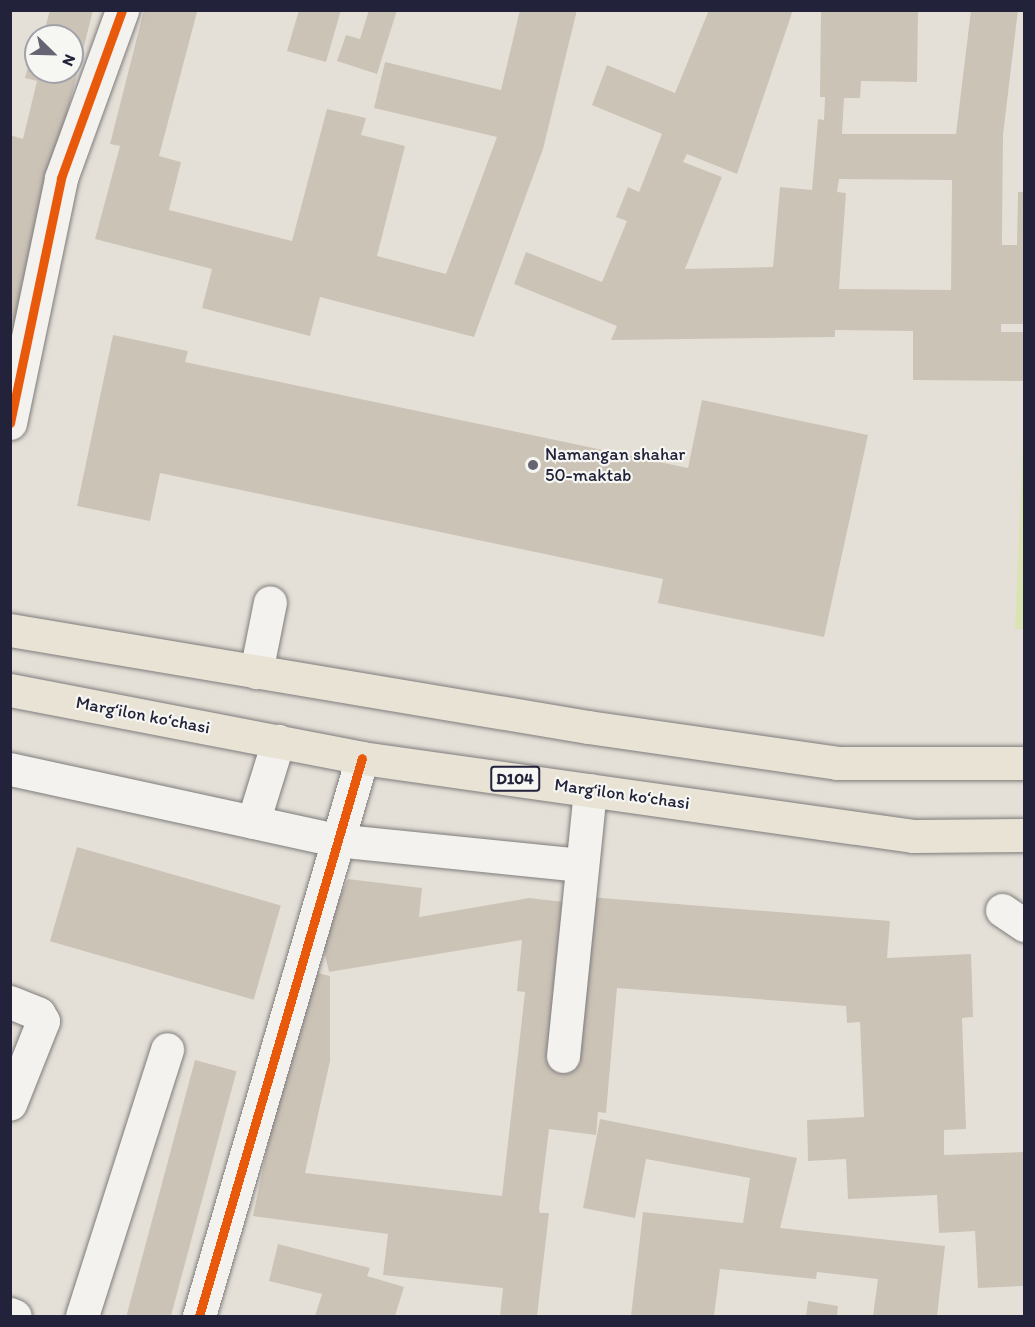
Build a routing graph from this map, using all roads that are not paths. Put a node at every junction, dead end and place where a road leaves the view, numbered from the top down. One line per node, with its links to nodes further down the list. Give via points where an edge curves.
1 (122, 10): 2 (street, via 61,177)
2 (10, 423)
3 (270, 602): 5 (street)
4 (10, 630): 5 (main road)
5 (256, 672): 9 (main road, via 837,763)
6 (10, 690): 7 (main road, Margʻilon koʻchasi / D104)
7 (278, 741): 8 (main road, Margʻilon koʻchasi / D104); 12 (street)
8 (362, 758): 11 (main road, Margʻilon koʻchasi / D104); 14 (street)
9 (1024, 763)
10 (10, 769): 12 (street)
11 (590, 790): 13 (main road, Margʻilon koʻchasi / D104, via 913,836); 15 (street)
12 (253, 822): 14 (street)
13 (1024, 835)
14 (335, 840): 15 (street); 23 (street)
15 (582, 865): 18 (street)
16 (10, 1002): 19 (street, via 39,1014 43,1020)
17 (167, 1049): 22 (street)
18 (563, 1056)
19 (10, 1104)
20 (10, 1314): 21 (street)
21 (15, 1317)
22 (82, 1317)
23 (199, 1317)

